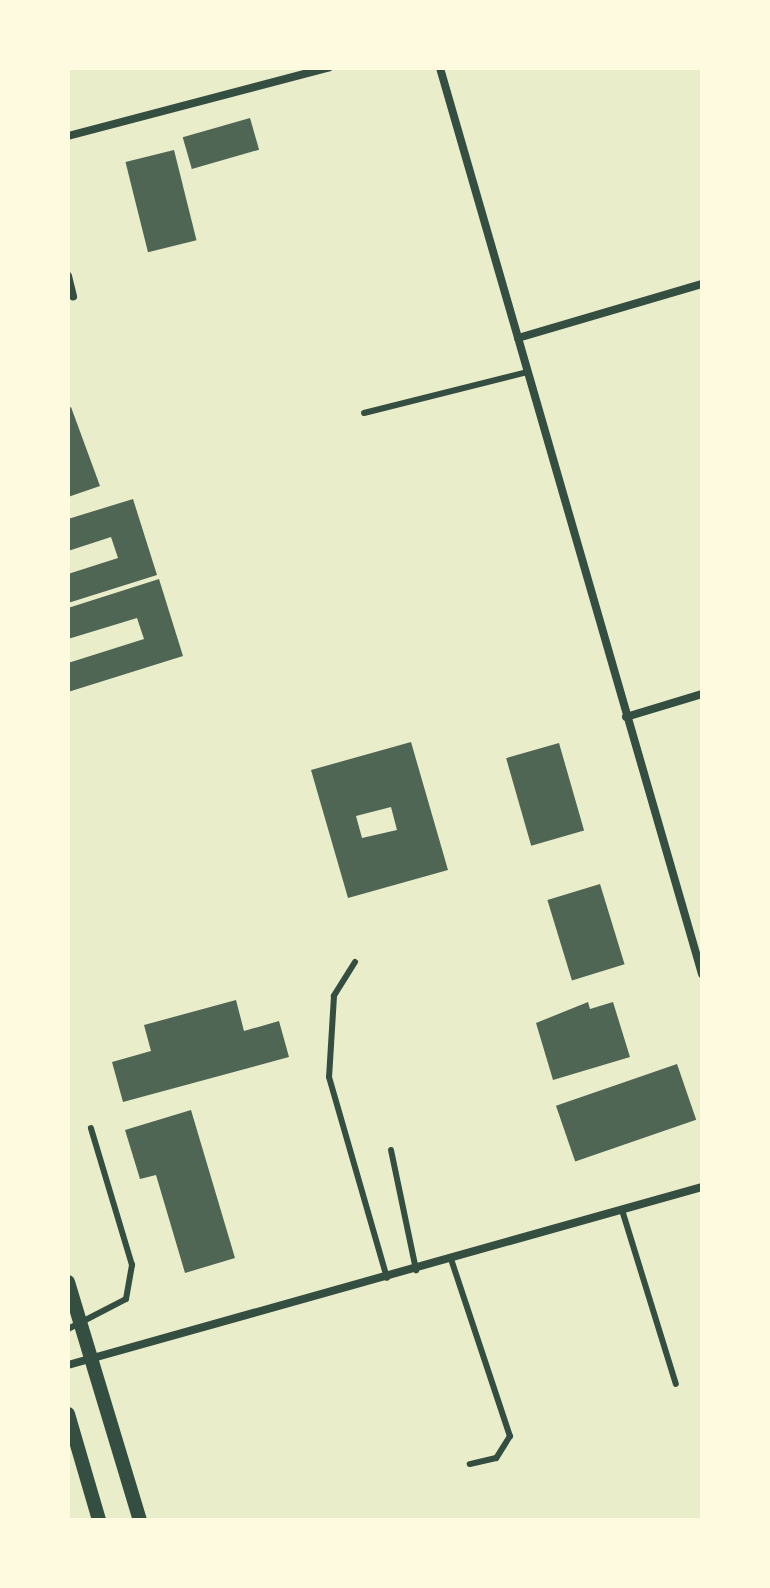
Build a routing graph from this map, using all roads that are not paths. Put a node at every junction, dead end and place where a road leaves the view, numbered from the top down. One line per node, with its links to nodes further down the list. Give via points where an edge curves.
1 (328, 68): 3 (street)
2 (440, 68): 7 (street)
3 (68, 136)
4 (68, 276): 6 (street)
5 (702, 284): 7 (street)
6 (73, 296)
7 (518, 338): 8 (street)
8 (527, 372): 9 (lane); 11 (street)
9 (364, 413)
10 (702, 694): 11 (street)
11 (626, 717): 13 (street)
12 (355, 962): 20 (lane, via 334,996 329,1077)
13 (702, 974)
14 (91, 1128): 22 (lane, via 132,1265 126,1299)
15 (391, 1150): 19 (lane)
16 (702, 1187): 17 (street)
17 (622, 1210): 18 (street); 25 (lane)
18 (451, 1259): 19 (street); 27 (lane, via 510,1436 496,1458)
19 (416, 1270): 20 (street)
20 (387, 1278): 23 (street)
21 (68, 1282): 22 (street)
22 (74, 1327): 23 (street)
23 (90, 1359): 24 (street); 29 (street)
24 (68, 1365)
25 (676, 1384)
26 (68, 1414): 28 (street)
27 (470, 1464)
28 (99, 1520)
29 (140, 1520)

